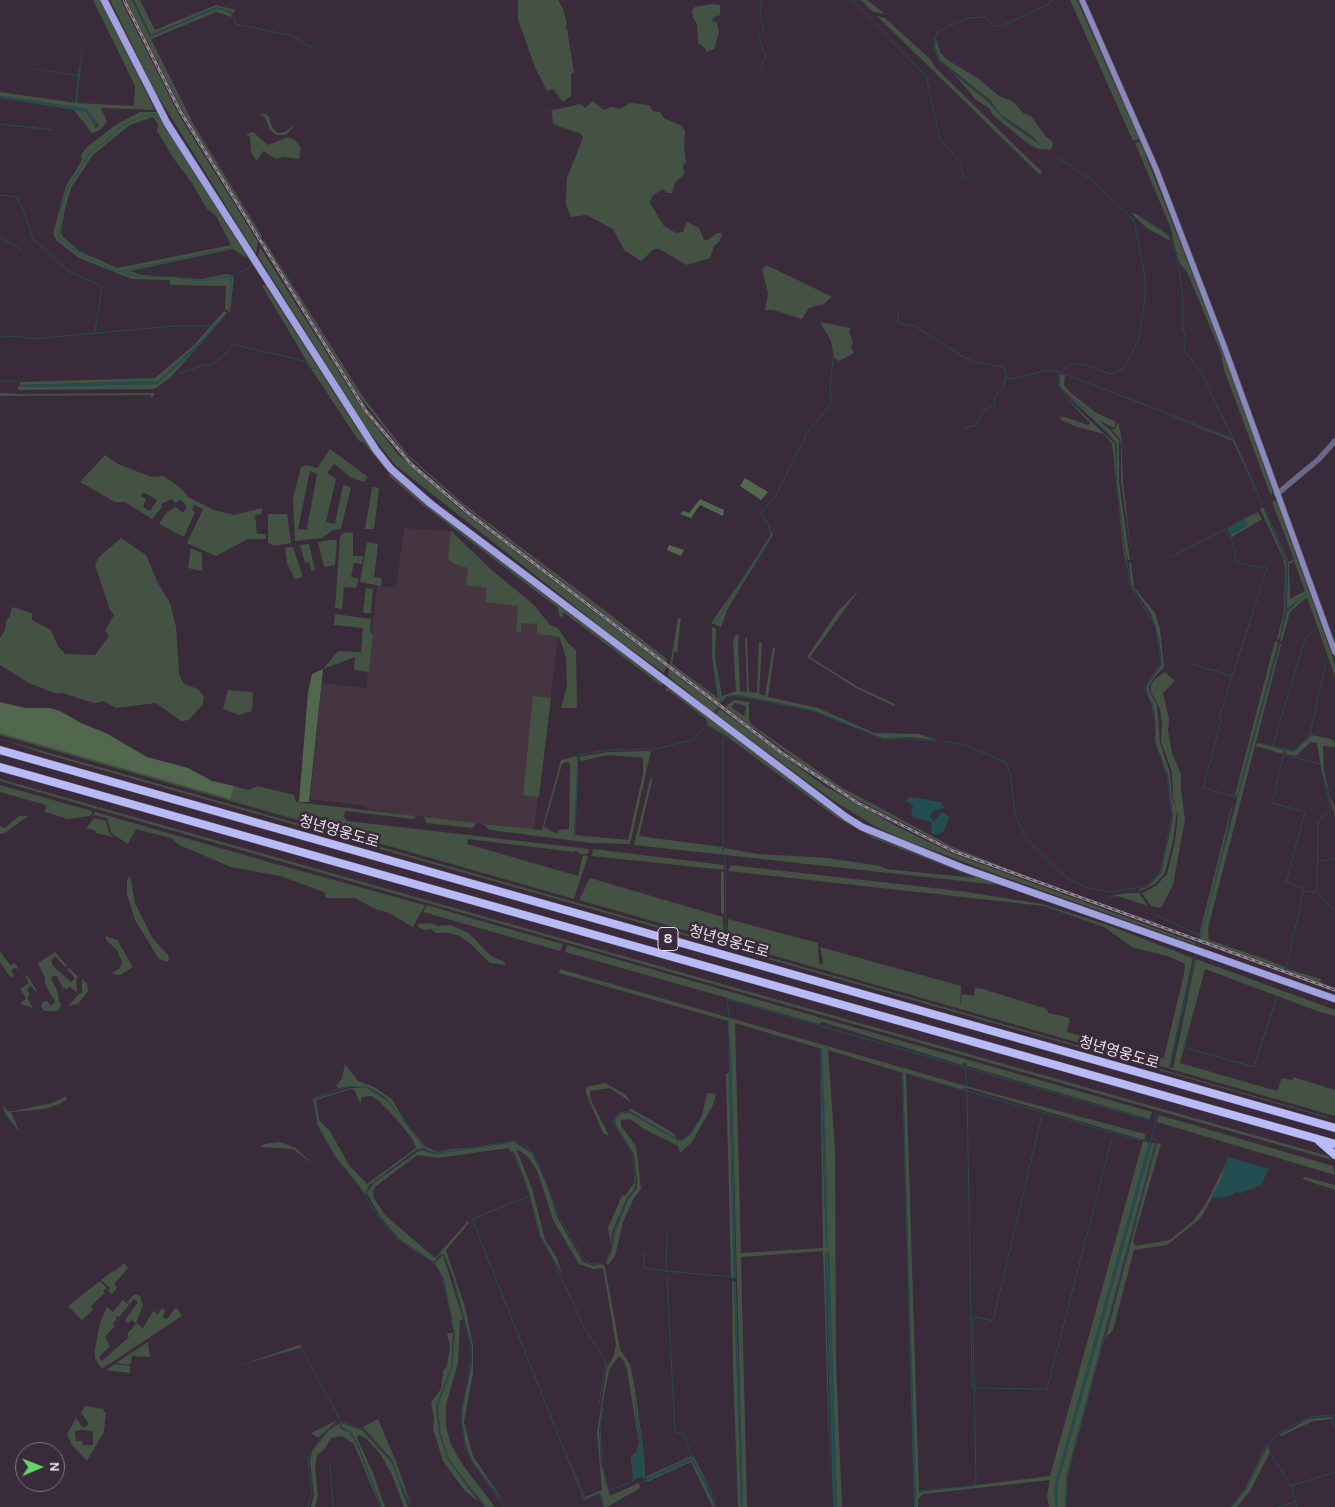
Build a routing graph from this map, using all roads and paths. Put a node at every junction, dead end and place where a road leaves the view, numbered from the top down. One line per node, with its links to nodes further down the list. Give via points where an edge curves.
1 (104, 0): 8 (main road, via 167,123 371,442 391,469 431,504 862,827 963,868)
2 (1082, 0): 4 (main road, via 1156,169)
3 (1335, 441): 4 (street)
4 (1277, 494): 5 (main road)
5 (1335, 652)
6 (0, 750): 9 (highway, 청년영웅도로 / 8)
7 (0, 767): 10 (highway, 청년영웅도로 / 8)
8 (1335, 999)
9 (1335, 1128)
10 (1318, 1139): 11 (highway, 청년영웅도로 / 8); 12 (highway)
11 (1335, 1144)
12 (1335, 1155)

